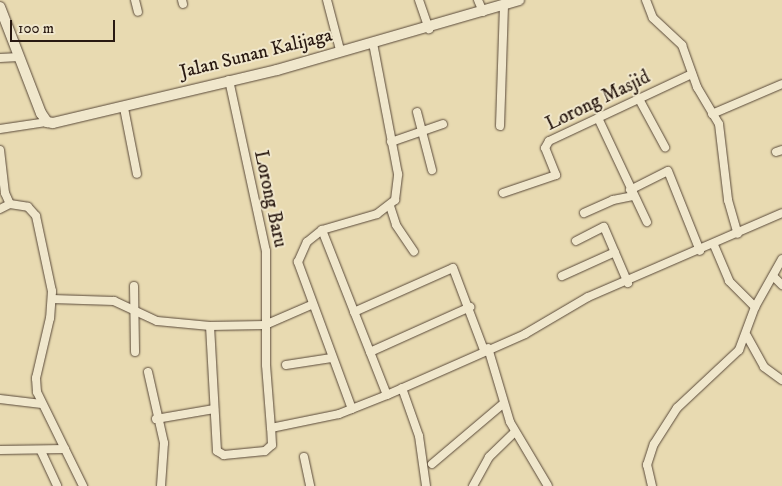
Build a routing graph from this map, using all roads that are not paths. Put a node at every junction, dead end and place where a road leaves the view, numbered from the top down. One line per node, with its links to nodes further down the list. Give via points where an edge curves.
1 (135, 0): 9 (street)
2 (328, 0): 13 (street)
3 (419, 0): 11 (street)
4 (478, 0): 10 (street)
5 (518, 0): 7 (street, Jalan Sunan Kalijaga)
6 (646, 0): 16 (street, via 653,18 682,45)
7 (504, 5): 10 (street, Jalan Sunan Kalijaga); 26 (street)
8 (0, 7): 14 (street)
9 (138, 12)
10 (483, 12): 11 (street, Jalan Sunan Kalijaga)
11 (429, 29): 12 (street, Jalan Sunan Kalijaga)
12 (374, 43): 13 (street, Jalan Sunan Kalijaga); 29 (street)
13 (340, 50): 17 (street, Jalan Sunan Kalijaga)
14 (20, 57): 15 (street); 24 (street)
15 (0, 58)
16 (692, 74): 19 (street, Lorong Masjid); 22 (street)
17 (229, 80): 20 (street, Jalan Sunan Kalijaga); 61 (street, Lorong Baru, via 266,251)
18 (782, 84): 22 (street)
19 (639, 99): 23 (street, Lorong Masjid); 30 (street)
20 (124, 108): 24 (street, Jalan Sunan Kalijaga, via 71,121); 33 (street)
21 (417, 112): 28 (street)
22 (712, 114): 43 (street, via 721,131 728,200)
23 (598, 118): 34 (street, Lorong Masjid, via 546,144 556,176); 35 (street)
24 (47, 122): 27 (street, Jalan Sunan Kalijaga)
25 (443, 124): 28 (street)
26 (500, 126)
27 (0, 129)
28 (422, 133): 29 (street); 32 (street)
29 (391, 142): 37 (street, via 398,187)
30 (664, 147)
31 (0, 150): 36 (street, via 5,193)
32 (432, 170)
33 (137, 174)
34 (503, 193)
35 (632, 193): 39 (street); 41 (street); 46 (street, via 668,171)
36 (10, 204): 38 (street); 55 (street, via 28,207 36,216)
37 (390, 206): 42 (street, via 368,218); 47 (street, via 396,225)
38 (0, 209)
39 (584, 213)
40 (782, 213): 43 (street)
41 (647, 222)
42 (322, 230): 56 (street, via 306,242 298,262); 60 (street)
43 (738, 234): 45 (street)
44 (576, 241): 48 (street, via 604,228)
45 (714, 245): 46 (street); 57 (street, via 729,281)
46 (700, 251): 52 (street)
47 (414, 252)
48 (614, 252): 50 (street); 52 (street)
49 (782, 259): 51 (street)
50 (562, 276)
51 (773, 276): 53 (street); 57 (street)
52 (628, 283): 64 (street, via 588,297 525,334)
53 (782, 285)
54 (134, 286): 59 (street)
55 (52, 299): 59 (street, via 114,300); 75 (street, via 36,378)
56 (311, 305): 61 (street); 67 (street)
57 (755, 306): 63 (street)
58 (470, 307): 60 (street, via 451,268); 64 (street); 66 (street)
59 (134, 310): 62 (street, via 157,321); 65 (street)
60 (354, 312): 66 (street)
61 (265, 325): 62 (street); 79 (street, Lorong Baru)
62 (210, 326): 76 (street)
63 (747, 336): 70 (street, via 764,367); 93 (street, via 739,350 670,417 649,454)
64 (486, 349): 71 (street); 74 (street)
65 (135, 352)
66 (370, 352): 72 (street)
67 (331, 358): 68 (street); 77 (street)
68 (286, 365)
69 (148, 372): 78 (street)
70 (782, 380)
71 (402, 388): 72 (street); 90 (street, via 420,436)
72 (387, 395): 77 (street)
73 (0, 399): 75 (street)
74 (504, 403): 80 (street); 85 (street)
75 (42, 404): 81 (street)
76 (214, 409): 78 (street); 79 (street, Lorong Baru, via 216,448 221,455 268,450 272,445)
77 (352, 409): 79 (street)
78 (156, 419): 88 (street, via 164,443)
79 (271, 428)
80 (514, 432): 91 (street, via 489,457); 92 (street)
81 (65, 449): 83 (street); 87 (street)
82 (0, 450): 83 (street)
83 (41, 451): 86 (street)
84 (304, 457): 89 (street)
85 (432, 464)
86 (57, 486)
87 (82, 486)
88 (161, 486)
89 (310, 486)
90 (424, 486)
91 (473, 486)
92 (548, 486)
93 (652, 486)

